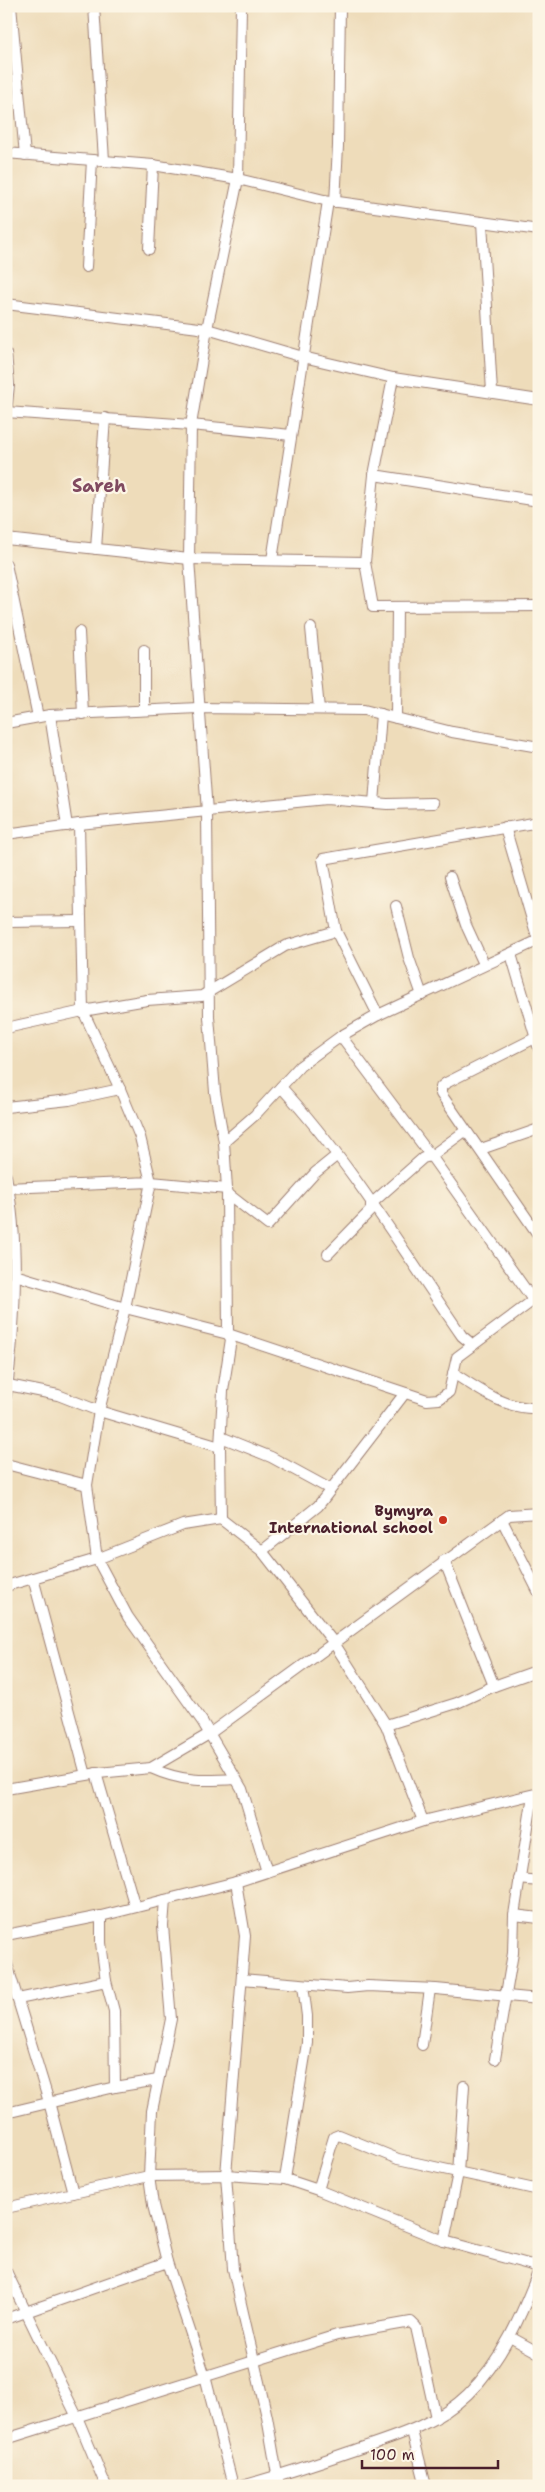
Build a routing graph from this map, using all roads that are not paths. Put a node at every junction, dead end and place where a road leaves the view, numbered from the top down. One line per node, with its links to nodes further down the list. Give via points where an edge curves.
1 (10, 6): 6 (street)
2 (94, 6): 8 (street)
3 (241, 6): 10 (street)
4 (340, 6): 11 (street, via 338,146)
5 (6, 153): 6 (street)
6 (25, 155): 7 (street)
7 (92, 160): 8 (street); 15 (street)
8 (104, 160): 9 (street)
9 (153, 165): 10 (street); 14 (street)
10 (238, 179): 11 (street); 17 (street)
11 (331, 201): 12 (street); 19 (street)
12 (482, 222): 13 (street); 22 (street)
13 (539, 230)
14 (149, 249)
15 (86, 267)
16 (6, 304): 17 (street)
17 (207, 329): 19 (street); 26 (street)
18 (6, 354): 21 (street)
19 (303, 358): 20 (street); 27 (street)
20 (393, 378): 22 (street); 28 (street)
21 (8, 386): 24 (street)
22 (492, 392): 23 (street)
23 (539, 400)
24 (6, 413): 25 (street)
25 (105, 418): 26 (street); 31 (street)
26 (191, 424): 27 (street); 32 (street)
27 (291, 435): 33 (street)
28 (374, 475): 29 (street); 34 (street)
29 (539, 501)
30 (6, 539): 31 (street)
31 (96, 549): 32 (street)
32 (189, 559): 33 (street); 41 (street)
33 (272, 560): 34 (street)
34 (365, 562): 37 (street, via 373,607)
35 (6, 564): 47 (street)
36 (539, 606): 37 (street)
37 (397, 607): 48 (street)
38 (311, 628): 42 (street)
39 (80, 632): 44 (street)
40 (144, 650): 43 (street)
41 (198, 708): 42 (street); 43 (street); 53 (street)
42 (319, 709): 45 (street, via 364,710)
43 (144, 710): 44 (street)
44 (83, 714): 46 (street)
45 (381, 714): 48 (street); 51 (street)
46 (50, 715): 47 (street); 56 (street)
47 (38, 717): 49 (street)
48 (396, 718): 50 (street, via 452,732)
49 (6, 723)
50 (539, 747)
51 (374, 803): 52 (street); 53 (street, via 326,799)
52 (433, 803)
53 (207, 812): 55 (street); 67 (street)
54 (539, 822): 57 (street)
55 (80, 824): 56 (street); 61 (street)
56 (67, 826): 58 (street)
57 (505, 827): 63 (street, via 323,859); 64 (street)
58 (6, 834)
59 (450, 877): 66 (street, via 466,925)
60 (396, 906): 68 (street)
61 (81, 921): 62 (street); 69 (street)
62 (6, 922)
63 (336, 931): 67 (street, via 285,946); 70 (street)
64 (538, 940): 65 (street)
65 (512, 954): 66 (street); 73 (street)
66 (484, 964): 68 (street)
67 (210, 990): 69 (street, via 202,996 147,1000); 80 (street, via 215,1092)
68 (422, 995): 70 (street)
69 (83, 1011): 71 (street); 76 (street)
70 (378, 1015): 72 (street)
71 (6, 1028)
72 (341, 1036): 75 (street, via 300,1066); 83 (street)
73 (535, 1038): 74 (street); 79 (street, via 441,1087 441,1094)
74 (539, 1049)
75 (281, 1087): 80 (street); 82 (street)
76 (120, 1089): 77 (street, via 69,1100); 85 (street, via 140,1137)
77 (6, 1107)
78 (539, 1129): 81 (street)
79 (465, 1131): 81 (street); 83 (street)
80 (224, 1142): 87 (street)
81 (481, 1149): 89 (street)
82 (336, 1156): 87 (street, via 309,1179 268,1225 228,1194); 88 (street)
83 (431, 1156): 88 (street, via 423,1158); 92 (street)
84 (6, 1176): 86 (street)
85 (151, 1182): 86 (street); 87 (street); 93 (street)
86 (8, 1188): 91 (street)
87 (227, 1189): 94 (street)
88 (371, 1204): 90 (street, via 371,1210); 95 (street, via 462,1336)
89 (539, 1236)
90 (328, 1254)
91 (15, 1275): 93 (street); 96 (street)
92 (536, 1298): 95 (street)
93 (126, 1308): 94 (street); 102 (street)
94 (228, 1334): 99 (street); 103 (street)
95 (473, 1345): 97 (street, via 457,1357)
96 (9, 1363): 98 (street)
97 (453, 1373): 99 (street, via 449,1392 439,1399 427,1400); 101 (street, via 497,1400)
98 (8, 1385): 100 (street); 102 (street, via 58,1395)
99 (405, 1393): 106 (street)
100 (6, 1396)
101 (539, 1408)
102 (99, 1412): 103 (street); 105 (street)
103 (221, 1442): 106 (street, via 271,1457); 108 (street)
104 (6, 1464): 105 (street)
105 (87, 1485): 111 (street)
106 (330, 1489): 110 (street, via 318,1506)
107 (539, 1513): 109 (street, via 509,1515)
108 (221, 1519): 110 (street); 111 (street, via 183,1525)
109 (502, 1520): 112 (street); 115 (street)
110 (262, 1551): 116 (street)
111 (98, 1559): 113 (street); 120 (street, via 128,1617)
112 (444, 1560): 116 (street); 118 (street)
113 (32, 1578): 114 (street); 122 (street)
114 (6, 1586)
115 (539, 1593)
116 (334, 1643): 119 (street); 120 (street)
117 (539, 1670): 118 (street)
118 (494, 1686): 119 (street, via 457,1704)
119 (386, 1725): 126 (street)
120 (209, 1734): 121 (street); 123 (street)
121 (151, 1768): 122 (street); 123 (street, via 171,1777 197,1781)
122 (91, 1774): 124 (street); 132 (street)
123 (236, 1779): 127 (street, via 242,1789)
124 (6, 1789)
125 (536, 1794): 126 (street); 128 (street)
126 (423, 1821): 127 (street)
127 (267, 1872): 130 (street)
128 (519, 1879): 129 (street); 133 (street)
129 (539, 1881)
130 (236, 1882): 131 (street); 138 (street, via 245,1936)
131 (165, 1900): 132 (street); 147 (street, via 163,1926 171,2019)
132 (135, 1907): 134 (street)
133 (514, 1915): 135 (street); 142 (street)
134 (101, 1916): 136 (street); 139 (street)
135 (539, 1918)
136 (6, 1935)
137 (6, 1961): 143 (street)
138 (242, 1979): 140 (street); 153 (street)
139 (106, 1982): 143 (street); 149 (street, via 114,2011)
140 (304, 1985): 141 (street); 155 (street, via 307,2043)
141 (430, 1989): 142 (street); 145 (street)
142 (507, 1995): 144 (street); 146 (street)
143 (18, 1999): 150 (street)
144 (539, 2000)
145 (422, 2045)
146 (495, 2059)
147 (158, 2080): 149 (street); 154 (street, via 152,2111)
148 (464, 2086): 152 (street)
149 (115, 2087): 150 (street)
150 (49, 2102): 151 (street); 158 (street)
151 (6, 2113)
152 (458, 2173): 156 (street, via 398,2159 335,2135); 157 (street); 160 (street)
153 (226, 2175): 154 (street); 155 (street); 169 (street, via 233,2269)
154 (149, 2176): 158 (street); 161 (street)
155 (285, 2180): 156 (street)
156 (318, 2190): 160 (street)
157 (539, 2190)
158 (74, 2193): 159 (street)
159 (6, 2208)
160 (444, 2241): 162 (street)
161 (167, 2262): 165 (street); 170 (street)
162 (539, 2269): 164 (street)
163 (6, 2271): 165 (street)
164 (535, 2289): 167 (street)
165 (25, 2313): 166 (street); 171 (street)
166 (6, 2319)
167 (510, 2337): 168 (street); 172 (street, via 468,2395)
168 (539, 2353)
169 (255, 2360): 170 (street); 172 (street, via 336,2334 414,2323); 175 (street)
170 (205, 2376): 171 (street); 177 (street)
171 (77, 2417): 174 (street); 176 (street)
172 (436, 2418): 173 (street)
173 (412, 2431): 175 (street); 179 (street)
174 (6, 2439)
175 (278, 2481): 178 (street)
176 (106, 2486)
177 (233, 2486)
178 (242, 2486)
179 (426, 2486)

